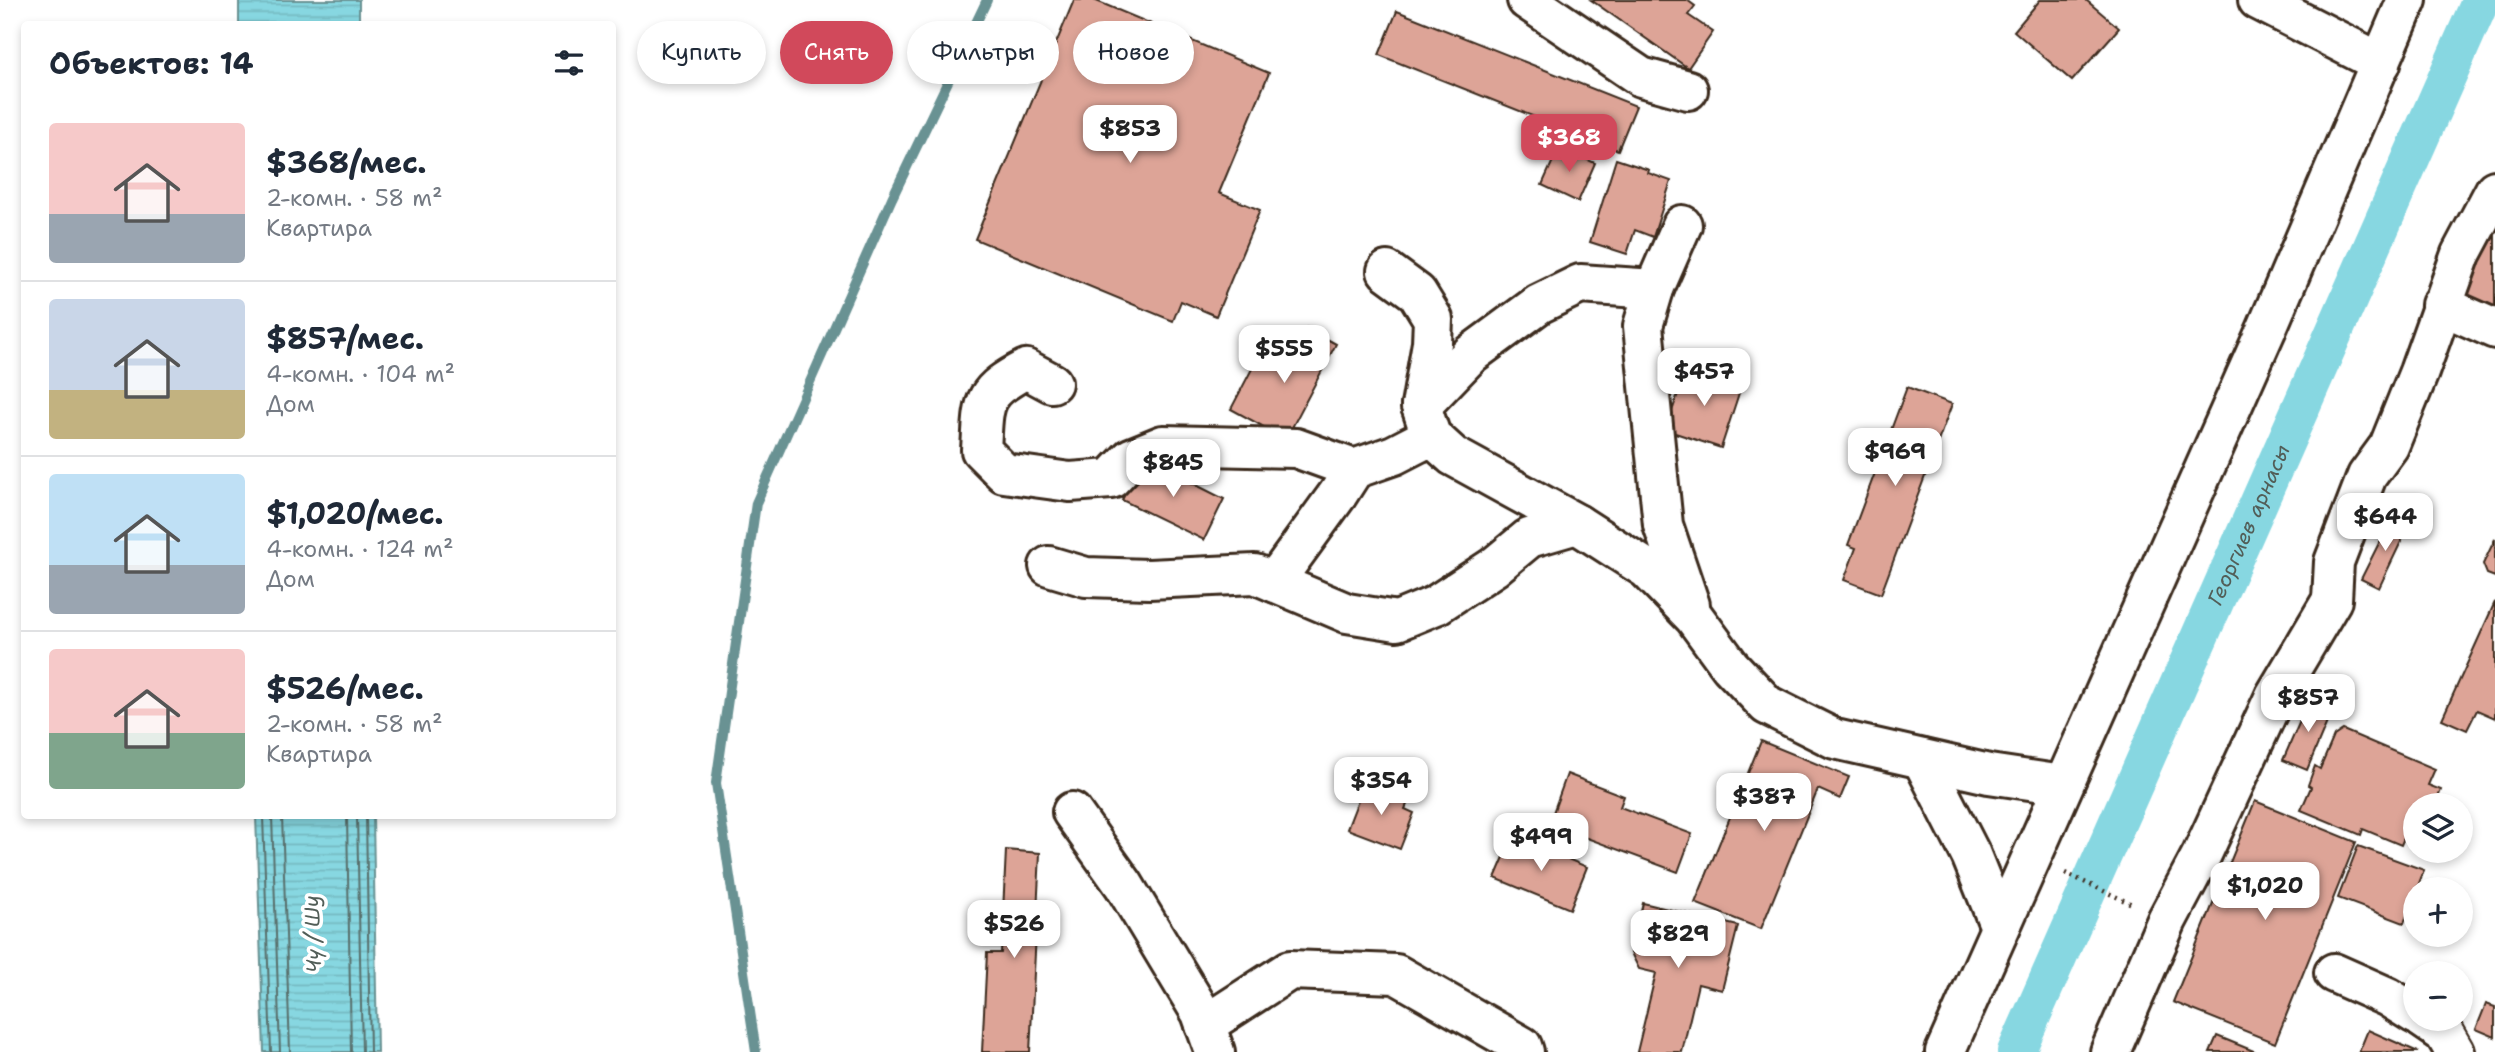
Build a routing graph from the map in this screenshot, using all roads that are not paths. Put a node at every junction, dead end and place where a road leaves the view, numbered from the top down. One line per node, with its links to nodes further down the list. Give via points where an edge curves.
1 (1527, 0): 5 (street, via 1641,77)
2 (2258, 0): 4 (street)
3 (2407, 0): 4 (street)
4 (2381, 63): 20 (street)
5 (1688, 90)
6 (2495, 190): 10 (street, via 2461,254)
7 (1682, 225): 9 (street)
8 (1387, 271): 13 (street, via 1417,293 1433,318)
9 (1654, 289): 13 (street, via 1580,284 1539,304 1471,354); 18 (street, via 1643,326 1663,525)
10 (2441, 305): 11 (street); 29 (street, via 2389,446 2367,476 2334,562 2332,600 2275,696 2167,920)
11 (2495, 329)
12 (1052, 383): 14 (street, via 1026,369 1001,382 984,404 981,450 1004,472 1070,482 1111,479 1131,458 1163,445 1296,448)
13 (1426, 421): 14 (street, via 1394,455); 15 (street, via 1453,456)
14 (1354, 469): 17 (street)
15 (1577, 523): 17 (street, via 1529,538 1436,605 1397,621 1347,612); 18 (street, via 1647,569)
16 (1049, 566): 17 (street, via 1086,577 1255,574)
17 (1274, 582)
18 (1694, 617): 19 (street, via 1730,666 1767,705 1835,739)
19 (1922, 759): 20 (street); 22 (street)
20 (2063, 785): 22 (street)
21 (1072, 813): 26 (street, via 1124,885 1201,1013)
22 (2000, 927): 28 (street)
23 (2334, 973): 24 (street)
24 (2403, 1006)
25 (2441, 1031): 30 (street)
26 (1210, 1038): 27 (street, via 1290,970 1396,974 1522,1046)
27 (1524, 1052)
28 (1945, 1052)
29 (2110, 1052)
30 (2455, 1052)

